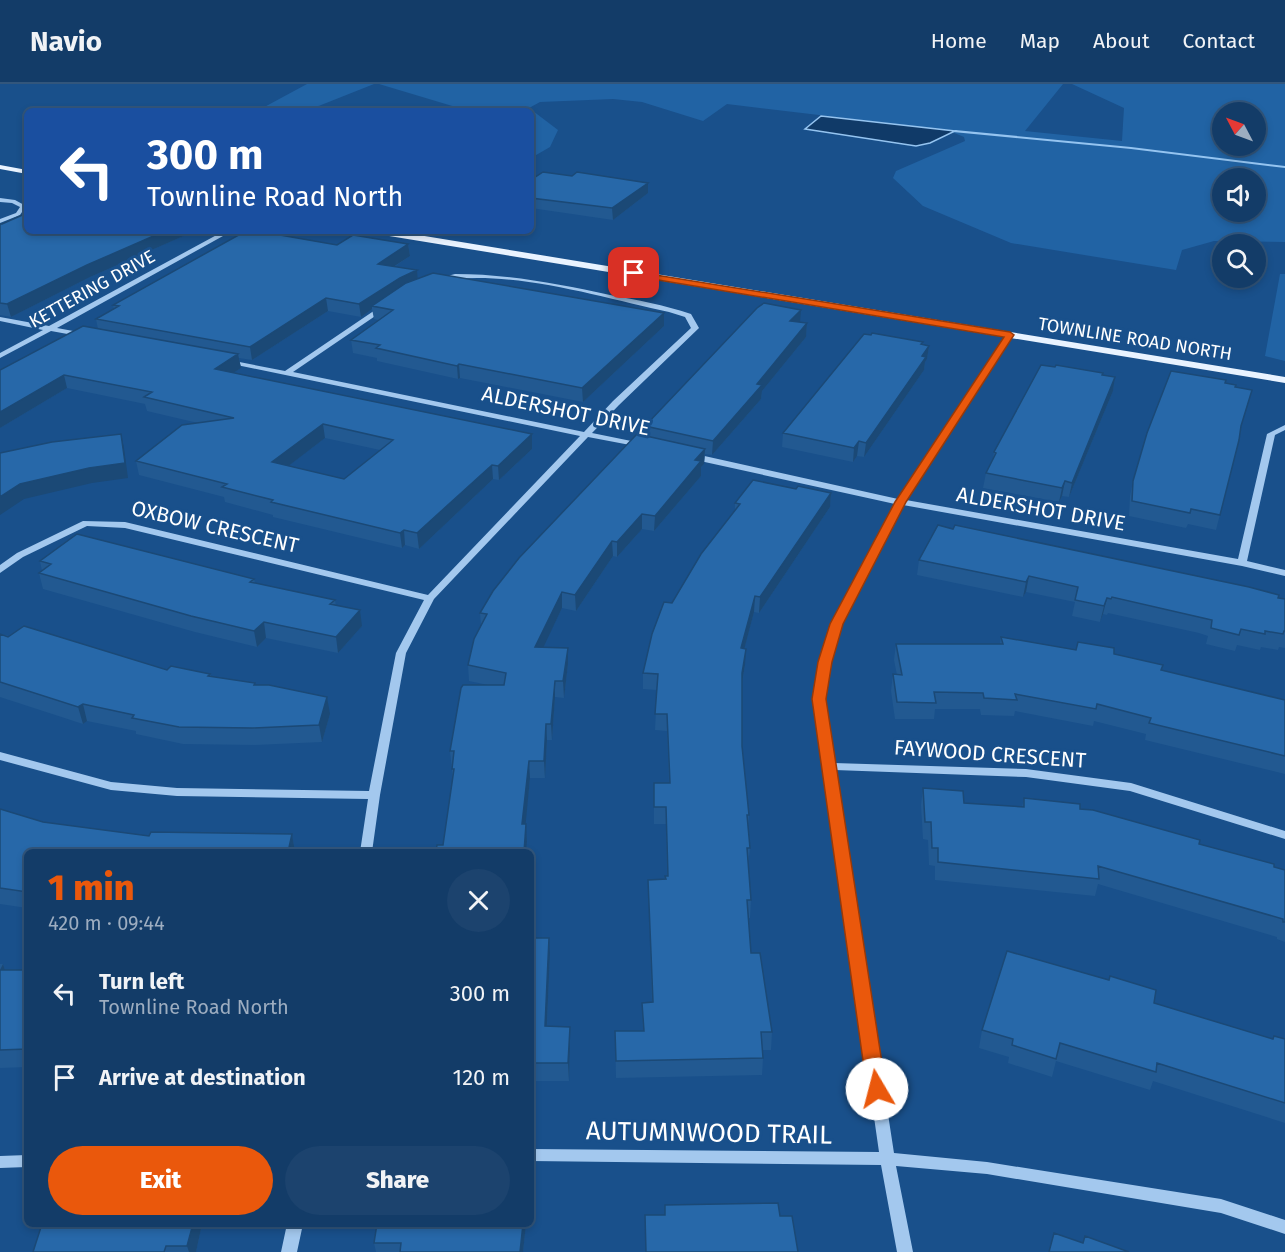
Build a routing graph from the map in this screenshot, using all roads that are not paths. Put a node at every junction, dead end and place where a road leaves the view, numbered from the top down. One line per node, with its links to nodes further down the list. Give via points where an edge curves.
1 (0, 167): 2 (main road)
2 (24, 171)
3 (0, 200): 4 (street, via 23,206 18,214)
4 (0, 220)
5 (224, 234): 10 (street, KETTERING DRIVE)
6 (395, 234): 11 (main road, TOWNLINE ROAD NORTH)
7 (425, 284): 18 (street, via 445,276 482,276 546,285 688,316 695,328)
8 (394, 299): 15 (street)
9 (0, 319): 10 (street)
10 (50, 330): 12 (street); 13 (street, KETTERING DRIVE)
11 (1010, 335): 16 (main road, TOWNLINE ROAD NORTH); 21 (street)
12 (95, 338)
13 (0, 356)
14 (220, 360): 15 (street, ALDERSHOT DRIVE)
15 (288, 372): 18 (street, ALDERSHOT DRIVE)
16 (1285, 380)
17 (1285, 427): 22 (street, via 1272,434)
18 (589, 433): 19 (street, ALDERSHOT DRIVE); 25 (street)
19 (653, 448)
20 (685, 455): 21 (street, ALDERSHOT DRIVE)
21 (900, 502): 22 (street, ALDERSHOT DRIVE); 27 (street, via 837,624 825,662 819,699)
22 (1242, 563): 24 (street, ALDERSHOT DRIVE)
23 (0, 570): 25 (street, OXBOW CRESCENT, via 20,555 86,523 125,525)
24 (1285, 573)
25 (430, 598): 28 (street, via 401,653)
26 (0, 756): 28 (street, via 111,786 177,792)
27 (828, 766): 29 (street, FAYWOOD CRESCENT, via 1026,773 1131,787); 32 (street)
28 (374, 795): 30 (street)
29 (1285, 835)
30 (366, 849)
31 (534, 1155): 32 (street, AUTUMNWOOD TRAIL)
32 (887, 1159): 36 (street, via 987,1168 1221,1206); 38 (street)
33 (24, 1161): 34 (street)
34 (0, 1162)
35 (294, 1227): 37 (street)
36 (1285, 1227)
37 (289, 1252)
38 (905, 1252)

